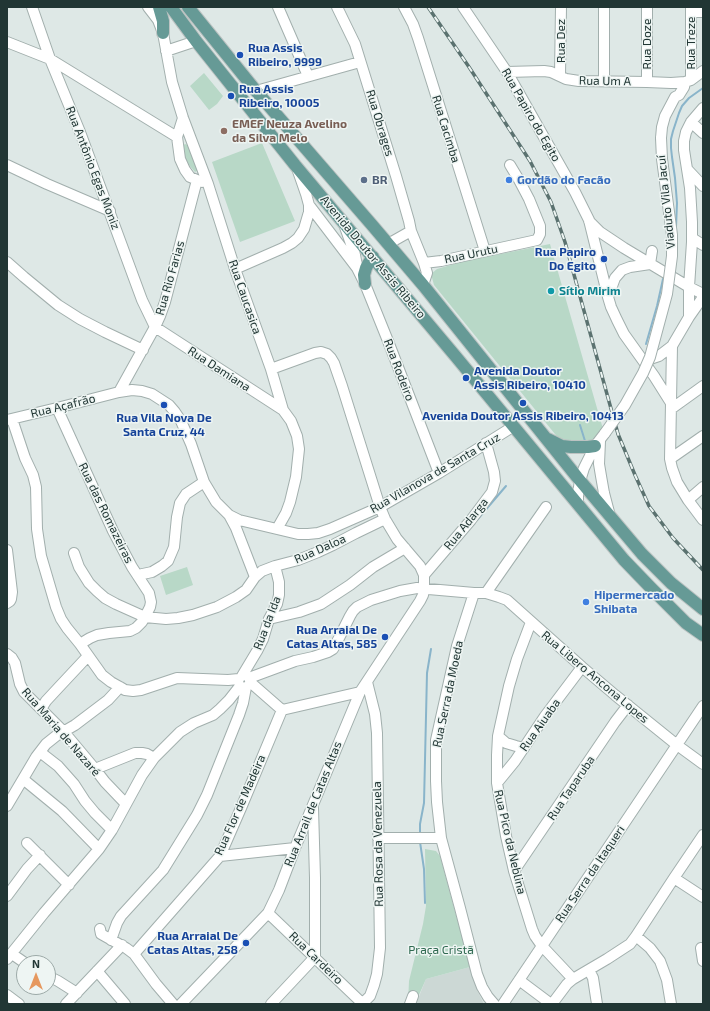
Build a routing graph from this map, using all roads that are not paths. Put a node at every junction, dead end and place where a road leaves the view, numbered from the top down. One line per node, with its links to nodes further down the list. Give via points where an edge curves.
1 (32, 7): 19 (street, Rua Antônio Egas Moniz)
2 (148, 7): 15 (street, Rua Caucasica, via 158,20)
3 (159, 7): 15 (main road)
4 (171, 7): 16 (main road, Avenida Doutor Assis Ribeiro)
5 (188, 7): 28 (main road, Avenida Doutor Assis Ribeiro)
6 (278, 7): 23 (street)
7 (337, 7): 20 (street, Rua Obrages, via 355,44)
8 (404, 7): 50 (street, Rua Cacimba, via 418,38)
9 (463, 7): 21 (street, Rua Papiro do Egito)
10 (561, 7): 24 (street, Rua Dez)
11 (604, 7): 25 (street)
12 (647, 7): 26 (street, Rua Doze)
13 (691, 10): 14 (street); 27 (street, Rua Treze)
14 (703, 12)
15 (163, 33): 18 (street, Rua Caucasica)
16 (196, 41): 18 (street); 35 (main road, Avenida Doutor Assis Ribeiro)
17 (7, 42): 19 (street)
18 (166, 51): 30 (street, Rua Caucasica)
19 (50, 60): 33 (street); 42 (street, Rua Antônio Egas Moniz)
20 (360, 62): 23 (street); 45 (street, Rua Obrages)
21 (507, 72): 24 (street, Rua Um A, via 544,71); 43 (street, Rua Papiro do Egito, via 575,192)
22 (703, 72): 27 (street)
23 (308, 76): 28 (street)
24 (560, 76): 25 (street, Rua Um A, via 570,80)
25 (604, 81): 26 (street, Rua Um A)
26 (647, 82): 27 (street, Rua Um A)
27 (686, 82): 78 (street, Viaduto Vila Jacuí, bridge, via 668,110 661,138 672,235 667,294 650,357 643,373 625,405)
28 (256, 92): 47 (main road, Avenida Doutor Assis Ribeiro)
29 (703, 108): 31 (street)
30 (183, 118): 33 (street); 39 (street, Rua Caucasica)
31 (691, 122): 32 (street); 37 (street, via 684,141)
32 (703, 133)
33 (177, 137): 38 (street, via 180,159 185,170 190,177)
34 (7, 165): 42 (street)
35 (296, 165): 41 (street); 44 (main road, Avenida Doutor Assis Ribeiro)
36 (510, 165): 50 (street, Rua Urutu, via 526,193 540,226 540,234 533,242)
37 (687, 169): 40 (street); 46 (street, via 692,207)
38 (197, 180): 39 (street); 63 (street, Rua Rio Farias, via 165,302)
39 (208, 184): 56 (street, Rua Caucasica)
40 (703, 186)
41 (309, 204): 55 (street, Rua Rodeiro); 56 (street, via 304,229 298,238 283,248)
42 (110, 211): 63 (street, Rua Antônio Egas Moniz, via 142,300)
43 (588, 220): 54 (street, via 611,240); 61 (street, Rua Papiro do Egito)
44 (343, 222): 51 (main road, Avenida Doutor Assis Ribeiro); 55 (street, Rua Rodeiro)
45 (411, 231): 47 (street); 53 (street, Rua Obrages)
46 (692, 238): 48 (street); 59 (street)
47 (388, 244): 58 (main road, Avenida Doutor Assis Ribeiro)
48 (703, 245)
49 (652, 250): 54 (street)
50 (485, 251): 53 (street, Rua Urutu)
51 (373, 257): 57 (main road, via 366,268); 75 (main road, Avenida Doutor Assis Ribeiro)
52 (7, 262): 65 (street, via 58,306 80,320)
53 (424, 263): 58 (street, via 427,272)
54 (650, 264): 59 (street); 61 (street, via 622,270 615,278)
55 (357, 268): 57 (street, Rua Rodeiro)
56 (235, 269): 67 (street, Rua Caucasica)
57 (365, 284): 81 (street, Rua Rodeiro)
58 (423, 285): 70 (main road, Avenida Doutor Assis Ribeiro)
59 (689, 287): 60 (street); 62 (street)
60 (703, 296): 62 (street)
61 (608, 297): 66 (street, Rua Papiro do Egito, via 624,334)
62 (689, 317): 64 (street)
63 (155, 327): 65 (street, Rua Rio Farias); 73 (street, Rua Damiana)
64 (672, 346): 66 (street, via 660,356); 71 (street)
65 (143, 350): 69 (street, Rua Rio Farias)
66 (644, 361): 71 (street, Rua Papiro do Egito)
67 (271, 369): 73 (street, Rua Caucasica); 88 (street, via 315,353 321,352 331,358)
68 (703, 386): 71 (street)
69 (119, 392): 72 (street, Rua Açafrão); 83 (street, Rua Vilanova de Santa Cruz, via 132,390 152,394 175,412 191,444)
70 (516, 401): 75 (main road, via 519,416); 77 (main road, Avenida Doutor Assis Ribeiro)
71 (671, 406): 80 (street)
72 (57, 408): 74 (street, Rua Açafrão); 98 (street, Rua das Romazeiras, via 113,531)
73 (283, 410): 93 (street, via 291,421 299,449 290,502)
74 (9, 420): 114 (street, via 34,475 41,556 54,600 61,619)
75 (514, 426): 79 (street, Rua Vilanova de Santa Cruz); 86 (main road, Avenida Doutor Assis Ribeiro)
76 (703, 436): 80 (street)
77 (546, 438): 78 (main road, via 562,446 579,448); 82 (main road, Avenida Doutor Assis Ribeiro)
78 (600, 440): 82 (street, via 584,468); 90 (street, Avenida Doutor Assis Ribeiro, via 600,476)
79 (486, 443): 81 (street, Rua Vilanova de Santa Cruz); 99 (street, Rua Adarga, via 494,472 492,492)
80 (670, 460): 85 (street, via 674,475)
81 (439, 473): 88 (street, Rua Vilanova de Santa Cruz)
82 (580, 481): 86 (street); 90 (main road, Avenida Doutor Assis Ribeiro)
83 (204, 482): 89 (street, Rua Vilanova de Santa Cruz, via 216,502); 98 (street, via 186,494 180,503 174,547 168,561 152,572)
84 (703, 486): 85 (street)
85 (688, 500): 92 (street)
86 (578, 504): 105 (main road, Avenida Doutor Assis Ribeiro, via 624,560)
87 (546, 506): 103 (street)
88 (380, 507): 91 (street); 93 (street, Rua Vilanova de Santa Cruz, via 318,533 298,534)
89 (229, 515): 93 (street, Rua Vilanova de Santa Cruz); 100 (street)
90 (610, 516): 106 (main road, Avenida Doutor Assis Ribeiro, via 642,554)
91 (385, 519): 94 (street, via 397,540); 97 (street, Rua Daloa, via 310,556)
92 (703, 520)
93 (277, 529)
94 (405, 548): 99 (street); 108 (street, via 321,604)
95 (7, 550): 104 (street, via 12,598)
96 (74, 554): 107 (street, Rua Daloa, via 89,583 104,598)
97 (276, 566): 100 (street, Rua Daloa, via 262,571); 108 (street, Rua da Ida, via 280,582 279,595)
98 (138, 575): 107 (street, Rua das Romazeiras, via 149,593 151,602)
99 (424, 575): 101 (street)
100 (255, 577): 107 (street, Rua Daloa, via 246,590 217,607 178,618)
101 (424, 588): 102 (street, Rua Libero Ancona Lopes); 118 (street, Rua Libero Ancona Lopes, via 400,591 363,603 350,616 333,649); 119 (street, Rua Arrail de Catas Altas, via 420,601)
102 (474, 593): 103 (street, Rua Libero Ancona Lopes); 142 (street, Rua Serra da Moeda, via 457,646 436,740)
103 (486, 593): 109 (street, Rua Libero Ancona Lopes, via 507,600)
104 (7, 603)
105 (669, 606): 110 (main road); 111 (main road, via 693,622)
106 (703, 610)
107 (145, 617): 114 (street, via 133,630 97,635)
108 (269, 619): 118 (street, Rua da Ida)
109 (531, 622): 117 (street, Rua Libero Ancona Lopes); 127 (street, Rua Pico da Neblina, via 509,686)
110 (686, 623): 112 (main road); 113 (street)
111 (703, 623)
112 (703, 634)
113 (703, 642)
114 (80, 644): 116 (street)
115 (7, 654): 124 (street, Rua Maria de Nazaré, via 15,663 21,688)
116 (88, 656): 120 (street, via 102,675); 124 (street)
117 (582, 667): 122 (street, Rua Libero Ancona Lopes); 129 (street, Rua Aiuaba)
118 (244, 681): 120 (street, via 177,678 141,690); 125 (street); 131 (street, via 220,710 180,732); 156 (street, via 239,715 197,815 160,875 121,916)
119 (367, 682): 121 (street, Rua Arrail de Catas Altas); 141 (street, Rua Rosa da Venezuela, via 377,733)
120 (120, 688): 126 (street, via 108,700)
121 (360, 692): 125 (street); 137 (street, Rua Arrail de Catas Altas)
122 (628, 706): 128 (street, Rua Libero Ancona Lopes); 148 (street, Rua Taparuba)
123 (703, 706): 128 (street, Rua Serra da Itaqueri)
124 (41, 709): 126 (street, Rua Maria de Nazaré)
125 (282, 710): 147 (street, Rua Flor de Madeira)
126 (64, 732): 130 (street, via 51,740); 133 (street, Rua Maria de Nazaré)
127 (498, 736): 129 (street, via 506,743); 135 (street, Rua Pico da Neblina)
128 (677, 745): 132 (street, Rua Libero Ancona Lopes); 158 (street, Rua Serra da Itaqueri)
129 (524, 748): 135 (street, Rua Aiuaba)
130 (40, 752): 134 (street); 139 (street, Rua Maria de Nazaré, via 62,770 95,813)
131 (154, 758): 133 (street, via 142,752 135,753); 136 (street)
132 (703, 764)
133 (95, 769): 136 (street, Rua Maria de Nazaré)
134 (23, 779): 138 (street); 145 (street, via 62,811)
135 (497, 783): 148 (street, Rua Pico da Neblina)
136 (126, 804): 139 (street)
137 (313, 804): 144 (street, Rua Arrail de Catas Altas); 162 (street)
138 (7, 806)
139 (112, 830): 145 (street)
140 (703, 835): 149 (street)
141 (381, 838): 142 (street); 176 (street, Rua Rosa da Venezuela, via 379,961 370,996)
142 (438, 838): 177 (street, Rua Serra da Moeda, via 477,974 482,987)
143 (28, 843): 146 (street)
144 (294, 848): 147 (street); 153 (street, Rua Arrail de Catas Altas)
145 (100, 849): 150 (street)
146 (40, 855): 150 (street); 151 (street)
147 (220, 856): 161 (street, Rua Flor de Madeira)
148 (514, 871): 158 (street, Rua Pico da Neblina, via 532,929)
149 (674, 878): 152 (street); 155 (street)
150 (69, 885): 160 (street)
151 (7, 896)
152 (703, 897)
153 (268, 913): 162 (street, Rua Cardeiro); 174 (street, Rua Arrail de Catas Altas)
154 (100, 929): 156 (street, via 101,934)
155 (636, 936): 164 (street, via 624,948); 181 (street, via 660,961 667,980)
156 (111, 940): 157 (street)
157 (122, 945): 161 (street); 165 (street)
158 (542, 946): 166 (street, Rua Pico da Neblina); 168 (street, Rua Serra da Itaqueri)
159 (701, 948): 163 (street)
160 (10, 952)
161 (134, 954): 173 (street)
162 (315, 957): 175 (street); 176 (street, Rua Cardeiro)
163 (703, 961)
164 (589, 970): 166 (street); 180 (street, via 593,978)
165 (97, 971): 170 (street); 172 (street)
166 (573, 979): 179 (street)
167 (56, 980): 170 (street)
168 (519, 980): 178 (street, Rua Serra da Itaqueri); 179 (street)
169 (7, 995): 171 (street)
170 (72, 1000)
171 (19, 1004)
172 (124, 1004)
173 (173, 1004)
174 (182, 1004)
175 (271, 1004)
176 (362, 1004)
177 (494, 1004)
178 (504, 1004)
179 (552, 1004)
180 (597, 1004)
181 (671, 1004)

